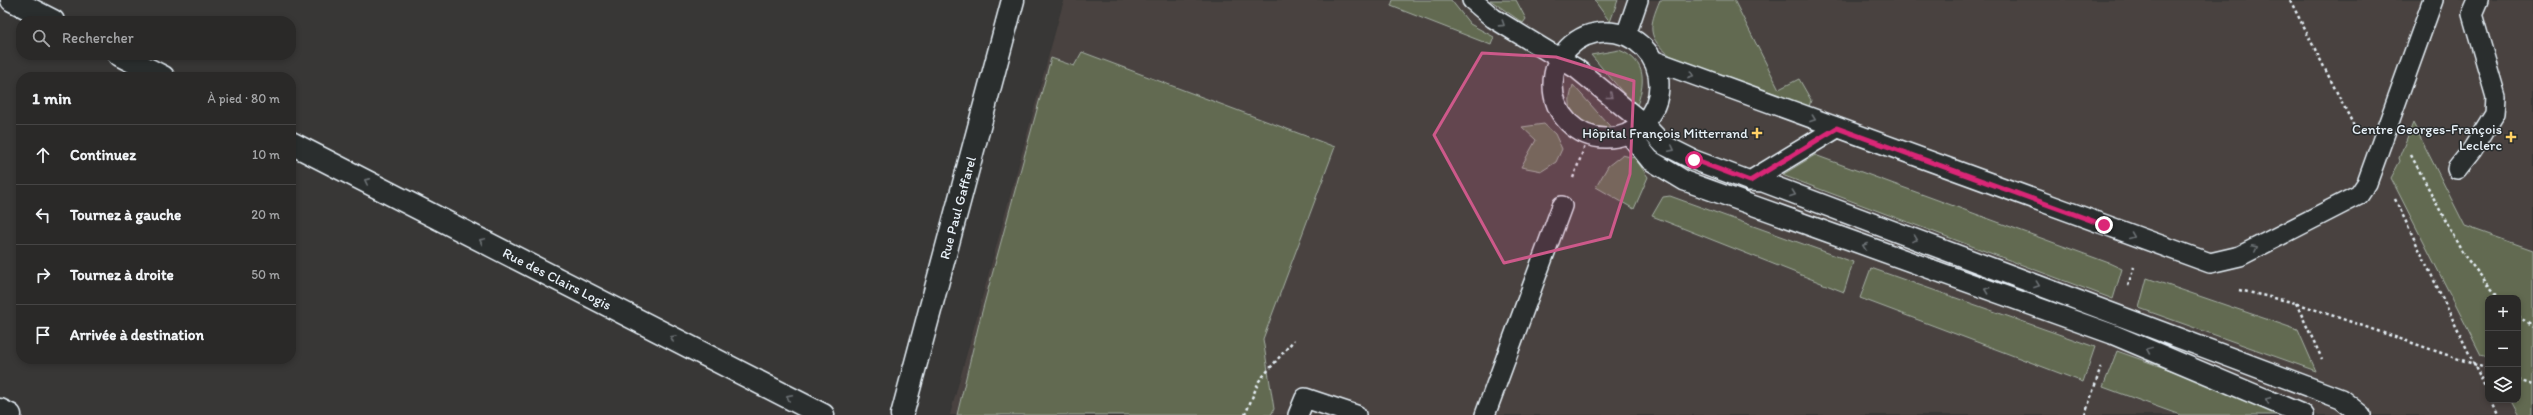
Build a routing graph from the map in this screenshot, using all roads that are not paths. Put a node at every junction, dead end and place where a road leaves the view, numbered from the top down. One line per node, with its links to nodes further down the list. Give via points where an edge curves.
1 (12, 0): 7 (street)
2 (1013, 0): 23 (street, Rue Paul Gaffarel)
3 (1472, 0): 10 (lane, one-way to 10, via 1493,18)
4 (1638, 0): 8 (lane)
5 (2433, 0): 14 (lane, one-way to 5, via 2210,264 2240,256 2359,195 2367,183)
6 (2478, 0): 17 (lane, via 2472,14 2496,97 2495,112)
7 (43, 16)
8 (1626, 35): 10 (lane, via 1611,32 1589,35 1569,46); 11 (lane, via 1638,41)
9 (130, 60): 12 (street)
10 (1559, 60): 13 (lane, one-way to 13, via 1577,69); 15 (lane, via 1553,83 1555,100 1562,116 1574,127 1589,135 1602,138)
11 (1654, 61): 13 (lane, via 1660,77 1659,94 1654,110); 14 (lane, one-way to 14)
12 (153, 72)
13 (1643, 123): 15 (lane); 18 (lane, one-way to 18, via 1664,145 1694,160)
14 (1837, 128): 18 (lane)
15 (1628, 134): 27 (lane, one-way to 15, via 2112,334 1685,181 1650,160)
16 (296, 146): 22 (street, Rue des Clairs Logis, one-way to 16)
17 (2457, 169)
18 (1750, 181): 28 (lane, one-way to 28, via 1763,182 2341,399)
19 (1562, 206): 26 (lane)
20 (0, 410): 21 (street)
21 (10, 415)
22 (823, 415)
23 (902, 415)
24 (1298, 415): 25 (lane, via 1305,398)
25 (1356, 415)
26 (1485, 415)
27 (2304, 415)
28 (2361, 415)

